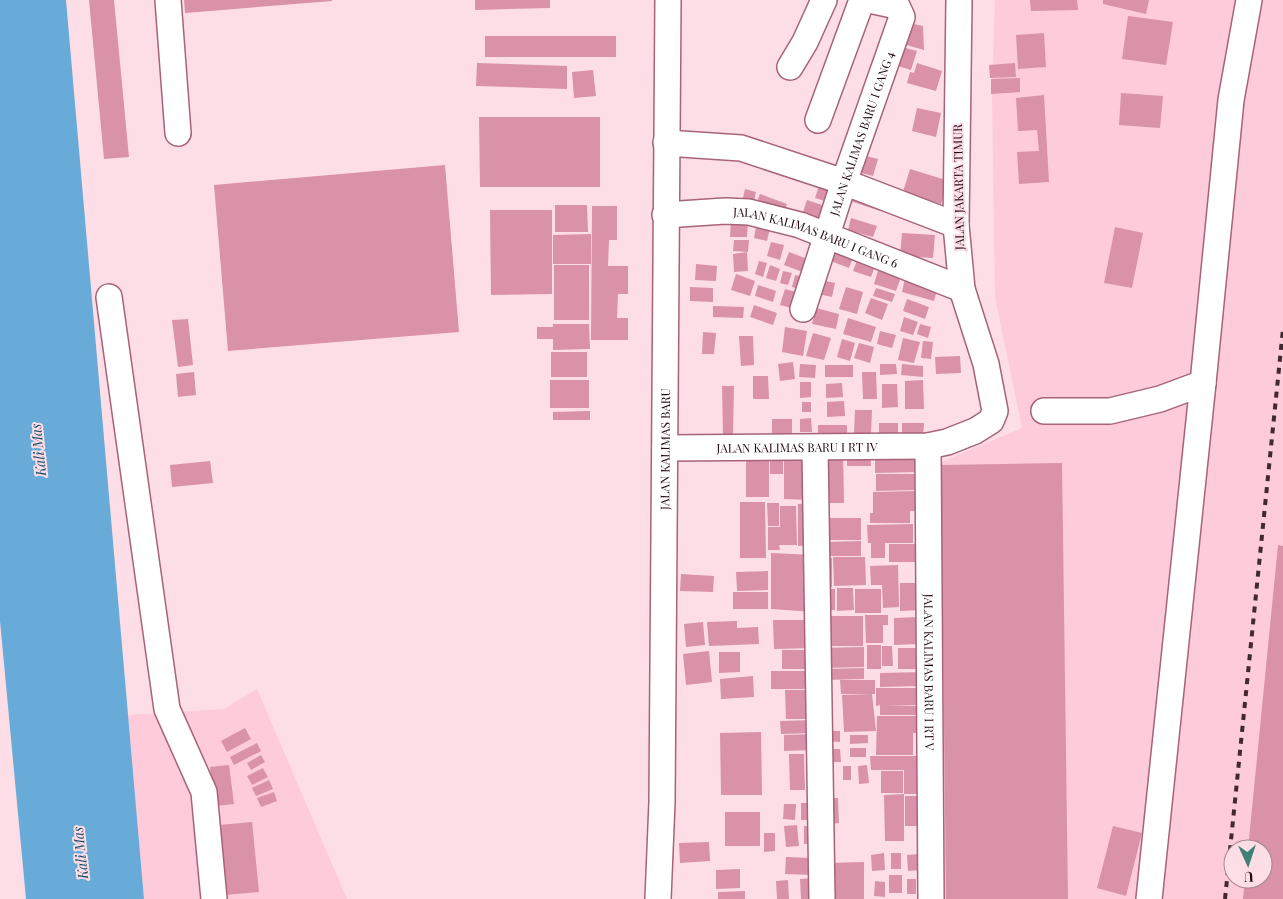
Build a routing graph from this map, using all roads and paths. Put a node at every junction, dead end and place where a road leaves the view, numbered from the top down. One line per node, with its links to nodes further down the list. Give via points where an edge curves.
1 (168, 0): 10 (street)
2 (668, 0): 11 (street, JALAN KALIMAS BARU)
3 (824, 0): 8 (street)
4 (862, 0): 9 (street)
5 (869, 0): 12 (street, JALAN KALIMAS BARU I GANG 4, via 897,6 902,17)
6 (959, 0): 14 (street, JALAN JAKARTA TIMUR)
7 (1249, 0): 19 (street, via 1231,100)
8 (790, 67)
9 (818, 120)
10 (178, 133)
11 (666, 144): 12 (street, via 741,148); 13 (street, JALAN KALIMAS BARU)
12 (844, 182): 14 (street); 15 (street, JALAN KALIMAS BARU I GANG 4)
13 (665, 215): 15 (street, JALAN KALIMAS BARU I GANG 6, via 749,212 800,225); 22 (street, JALAN KALIMAS BARU)
14 (956, 225): 16 (street, JALAN JAKARTA TIMUR)
15 (827, 236): 16 (street, JALAN KALIMAS BARU I GANG 6); 18 (street, JALAN KALIMAS BARU I GANG 4)
16 (962, 289): 21 (street, JALAN JAKARTA TIMUR, via 986,364 994,411 991,421 975,431)
17 (109, 297): 24 (street, via 167,709 204,792)
18 (803, 309)
19 (1203, 383): 20 (street, via 1160,399 1110,411); 28 (street)
20 (1044, 411)
21 (928, 446): 23 (street, JALAN KALIMAS BARU I RT IV); 27 (street, JALAN KALIMAS BARU I RT V)
22 (665, 448): 23 (street, JALAN KALIMAS BARU I RT IV); 25 (street, JALAN KALIMAS BARU)
23 (815, 448): 26 (street)
24 (214, 899)
25 (658, 899)
26 (822, 899)
27 (931, 899)
28 (1149, 899)

